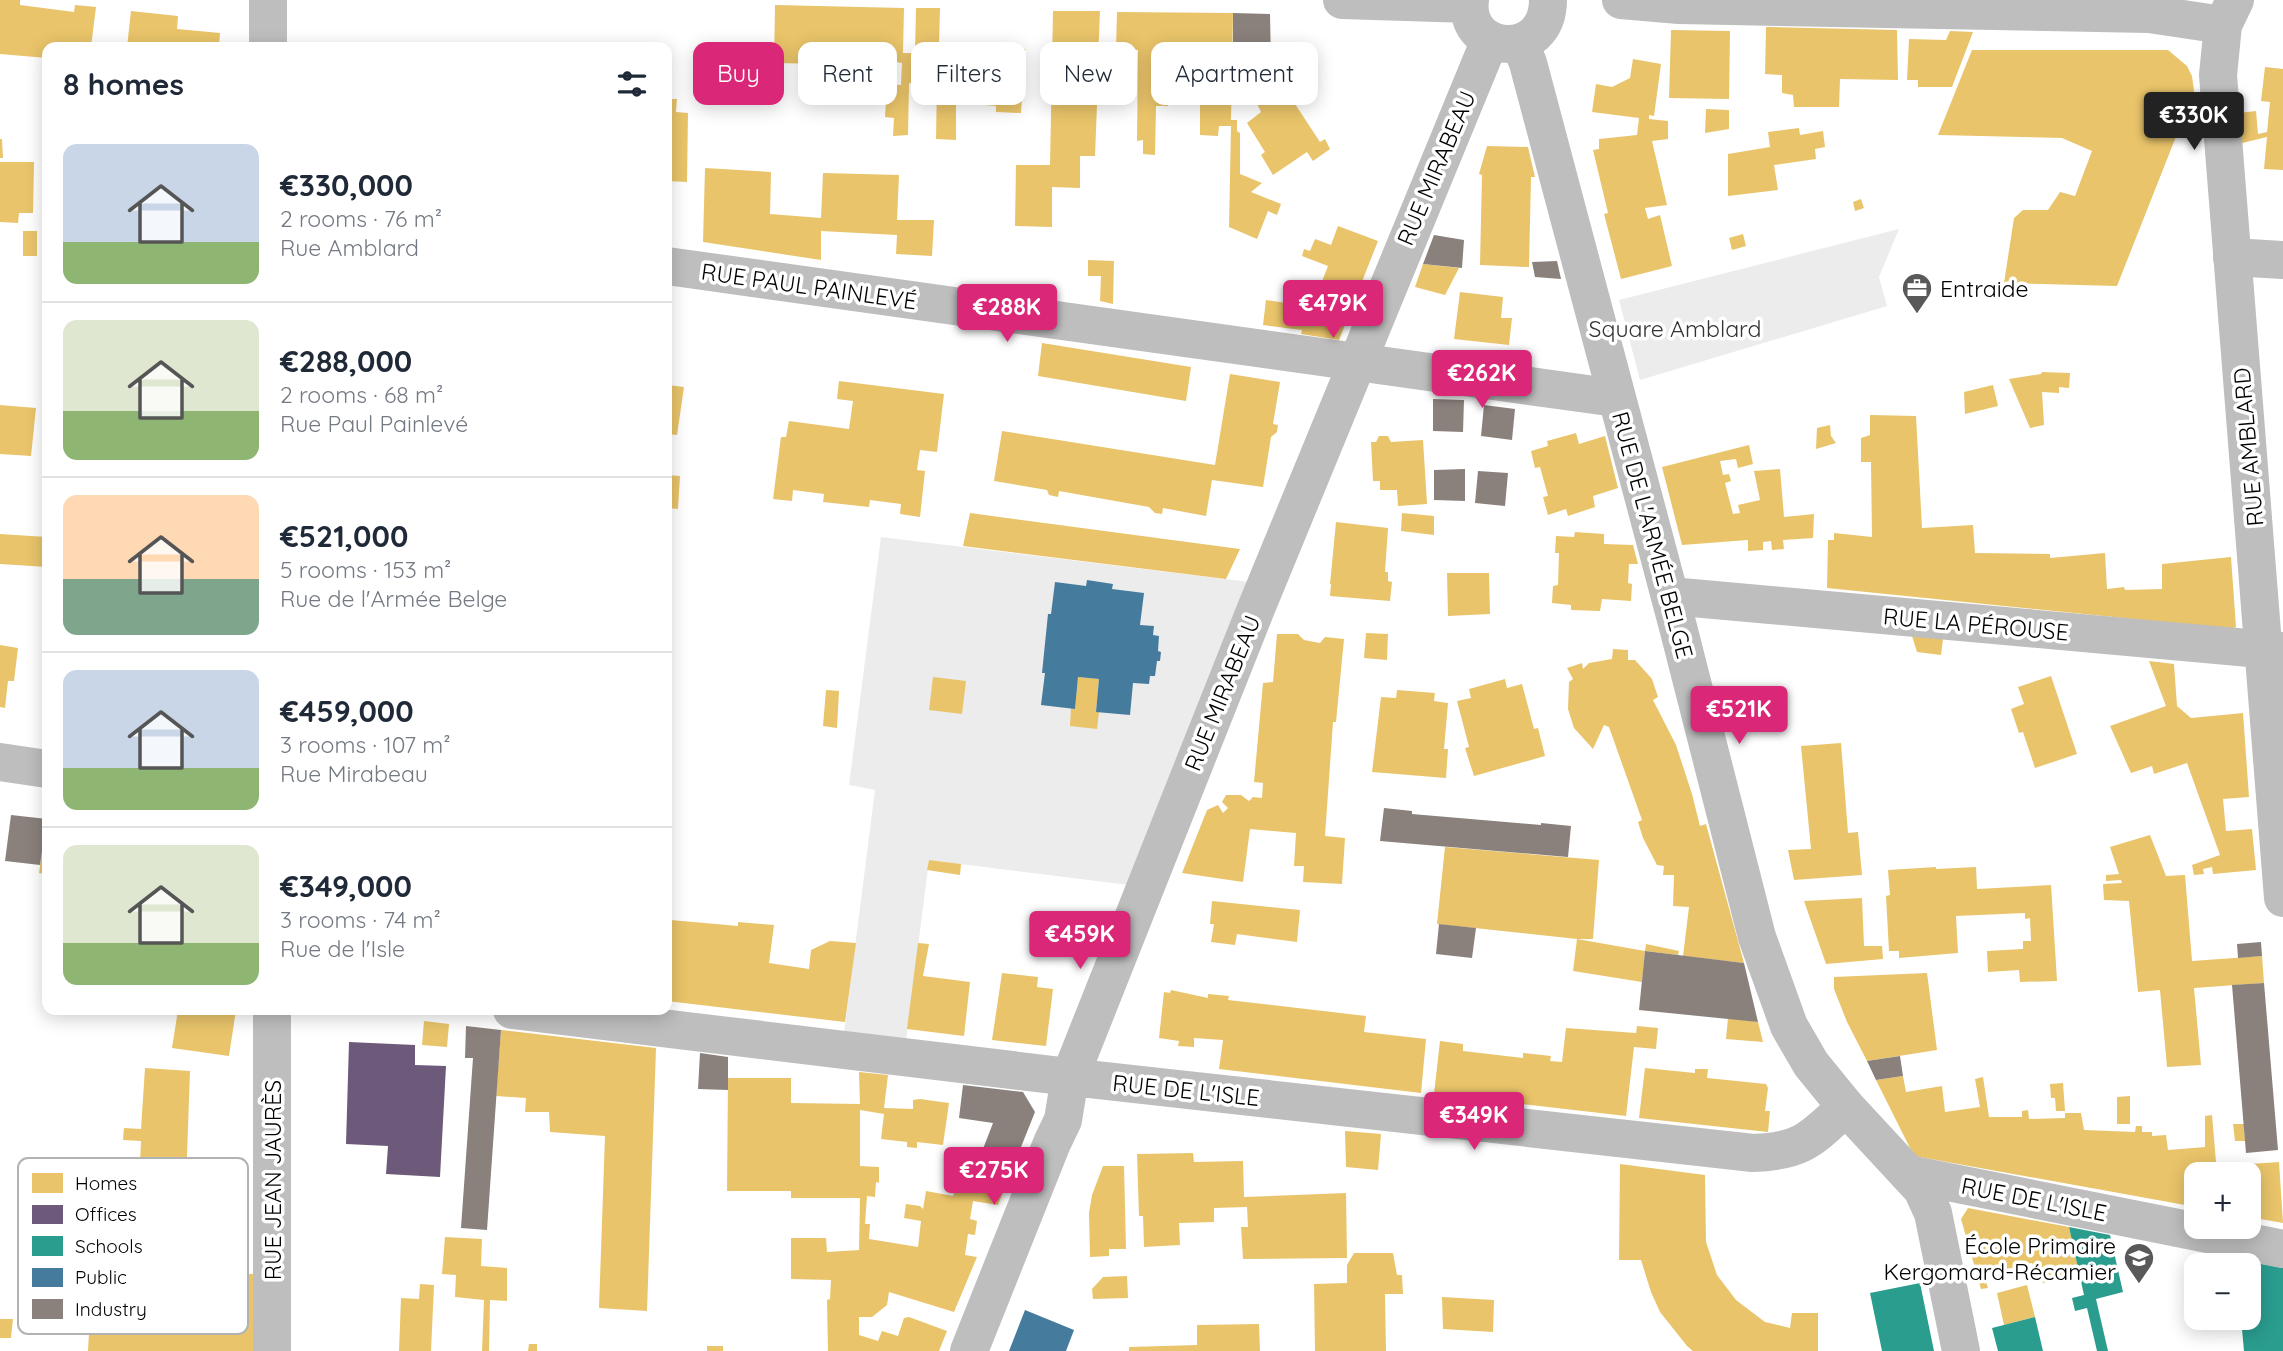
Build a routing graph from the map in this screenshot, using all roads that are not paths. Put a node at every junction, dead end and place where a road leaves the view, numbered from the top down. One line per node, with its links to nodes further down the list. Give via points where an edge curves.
1 (268, 0): 8 (street)
2 (1342, 0): 5 (street)
3 (1621, 0): 6 (street, via 1679,5)
4 (1553, 1): 7 (street, via 1542,27 1532,37)
5 (1469, 2): 7 (street, RUE DE L'ARMÉE BELGE, via 1471,19 1479,31)
6 (2229, 12): 9 (street, RUE AMBLARD, via 2218,75)
7 (1505, 41): 12 (street, RUE MIRABEAU); 13 (street, RUE DE L'ARMÉE BELGE, via 1528,63)
8 (268, 42)
9 (2232, 257): 10 (street); 15 (street, RUE AMBLARD)
10 (2283, 260)
11 (672, 267): 12 (street, RUE PAUL PAINLEVÉ)
12 (1356, 363): 13 (street, RUE PAUL PAINLEVÉ); 21 (street, RUE MIRABEAU)
13 (1616, 398): 14 (street, RUE DE L'ARMÉE BELGE)
14 (1670, 596): 15 (street, RUE LA PÉROUSE); 22 (street, RUE DE L'ARMÉE BELGE, via 1772,984 1811,1064)
15 (2274, 650): 18 (street, RUE AMBLARD)
16 (0, 762): 17 (street)
17 (42, 768)
18 (2283, 898)
19 (272, 1015): 25 (street, RUE JEAN JAURÈS)
20 (554, 1015): 21 (street, RUE DE L'ISLE)
21 (1070, 1077): 22 (street, RUE DE L'ISLE, via 1753,1153 1797,1148); 26 (street, RUE MIRABEAU, via 1063,1120)
22 (1846, 1107): 23 (street, RUE DE L'ARMÉE BELGE)
23 (1908, 1174): 24 (street, RUE DE L'ISLE); 27 (street, RUE DE L'ARMÉE BELGE, via 1922,1189 1933,1213)
24 (2283, 1248)
25 (272, 1351)
26 (969, 1351)
27 (1961, 1351)

